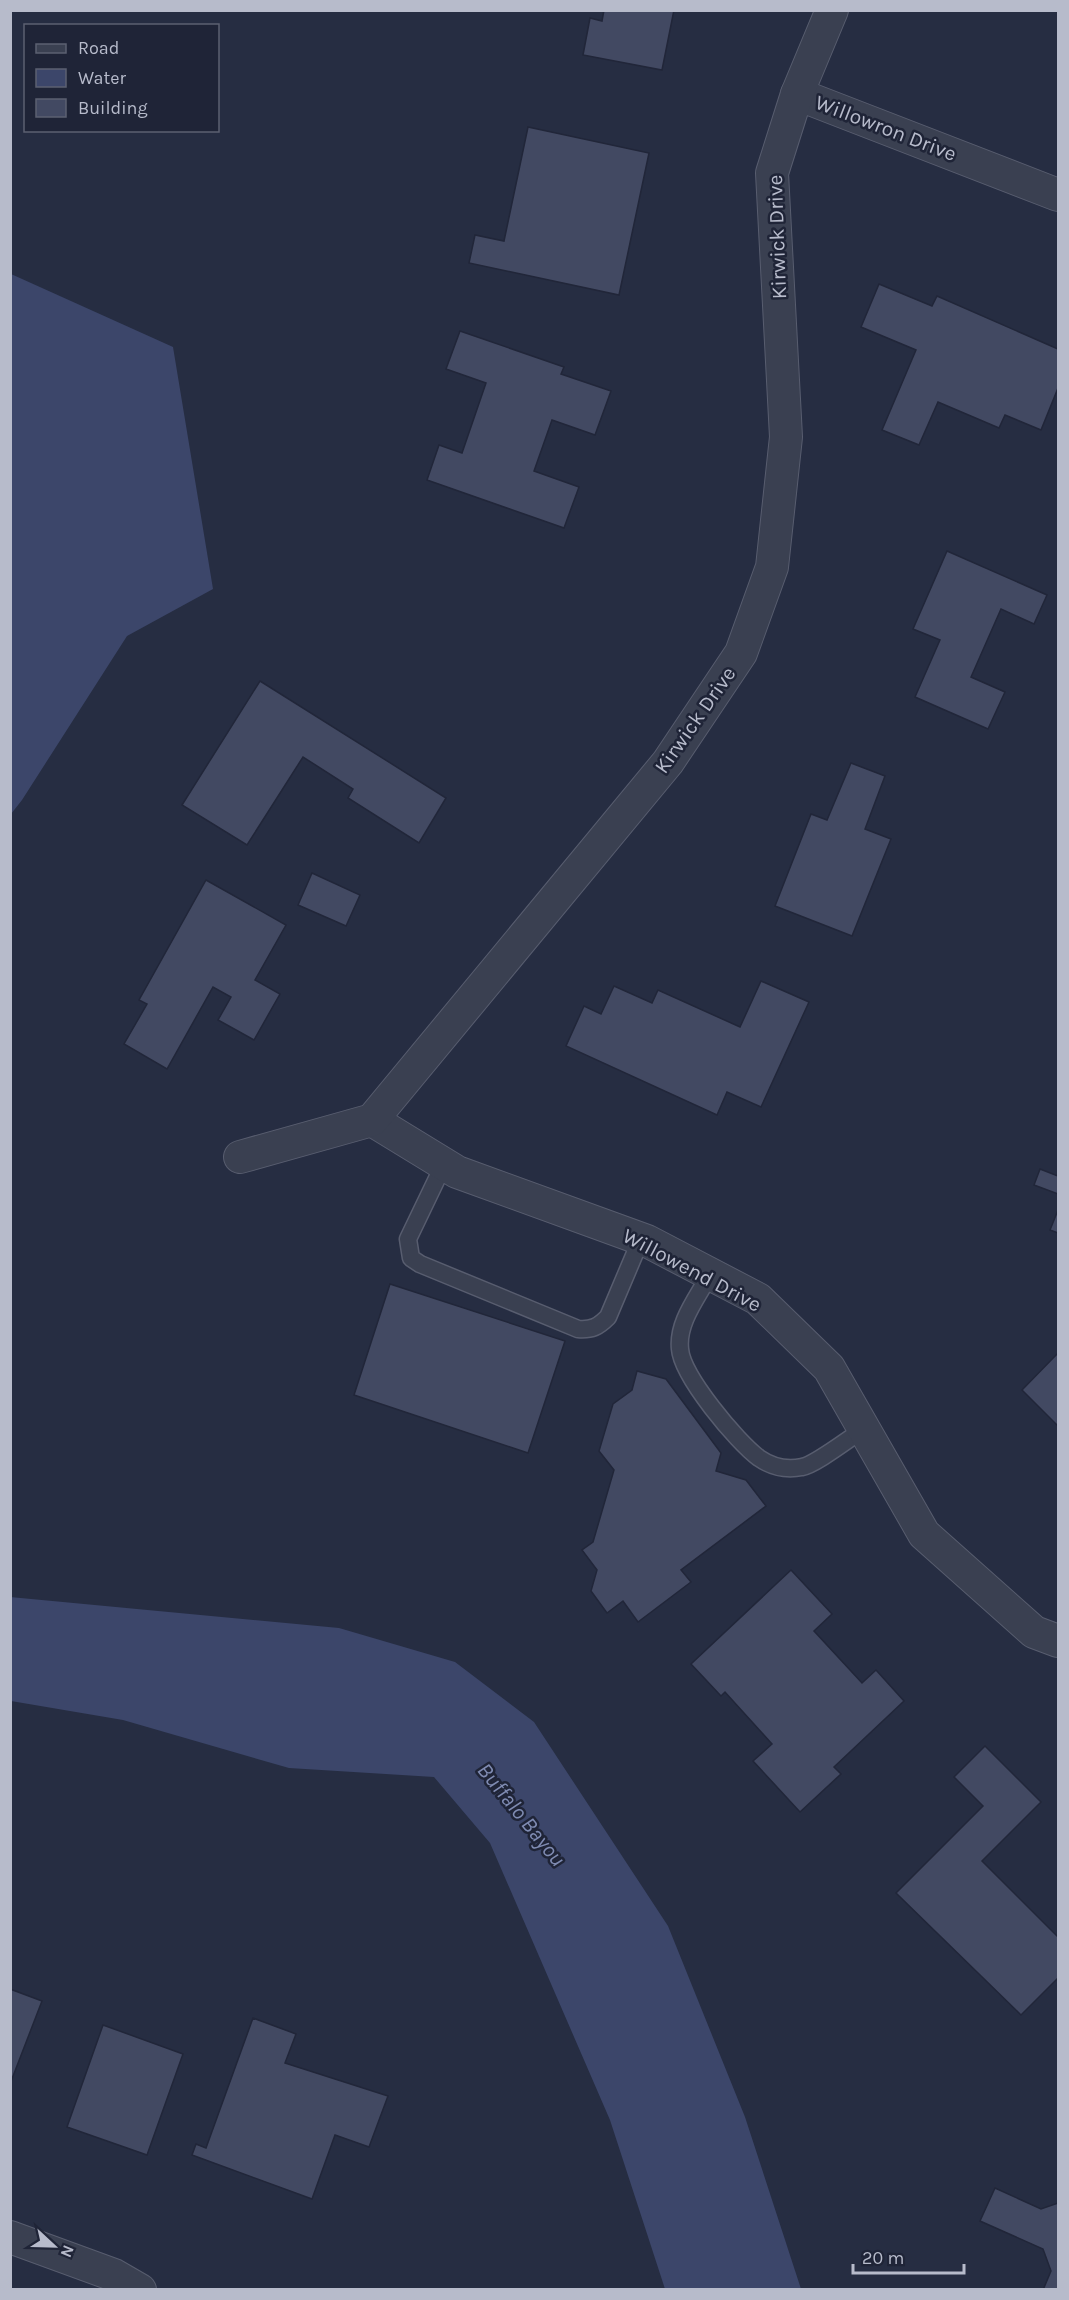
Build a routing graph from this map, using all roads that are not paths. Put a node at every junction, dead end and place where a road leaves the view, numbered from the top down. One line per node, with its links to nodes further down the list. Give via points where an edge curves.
1 (832, 10): 2 (street, Willowron Drive)
2 (797, 94): 3 (street, Willowron Drive); 4 (street, Kirwick Drive, via 772,173 786,437 772,567 741,653 668,762)
3 (1059, 195)
4 (372, 1120): 5 (street); 6 (street, Willowend Drive)
5 (240, 1157)
6 (444, 1164): 7 (street, Willowend Drive); 7 (lane, via 408,1239 411,1258 578,1329 590,1330 608,1317)
7 (641, 1239): 8 (street, Willowend Drive)
8 (710, 1275): 9 (street, Willowend Drive, via 758,1299 829,1368); 9 (lane, via 680,1332 680,1351 688,1374 737,1438 760,1459 782,1468 805,1467)
9 (864, 1429): 10 (street, Willowend Drive, via 924,1534 1034,1632)
10 (1059, 1641)
11 (10, 2237): 12 (street, via 114,2275)
12 (140, 2289)

